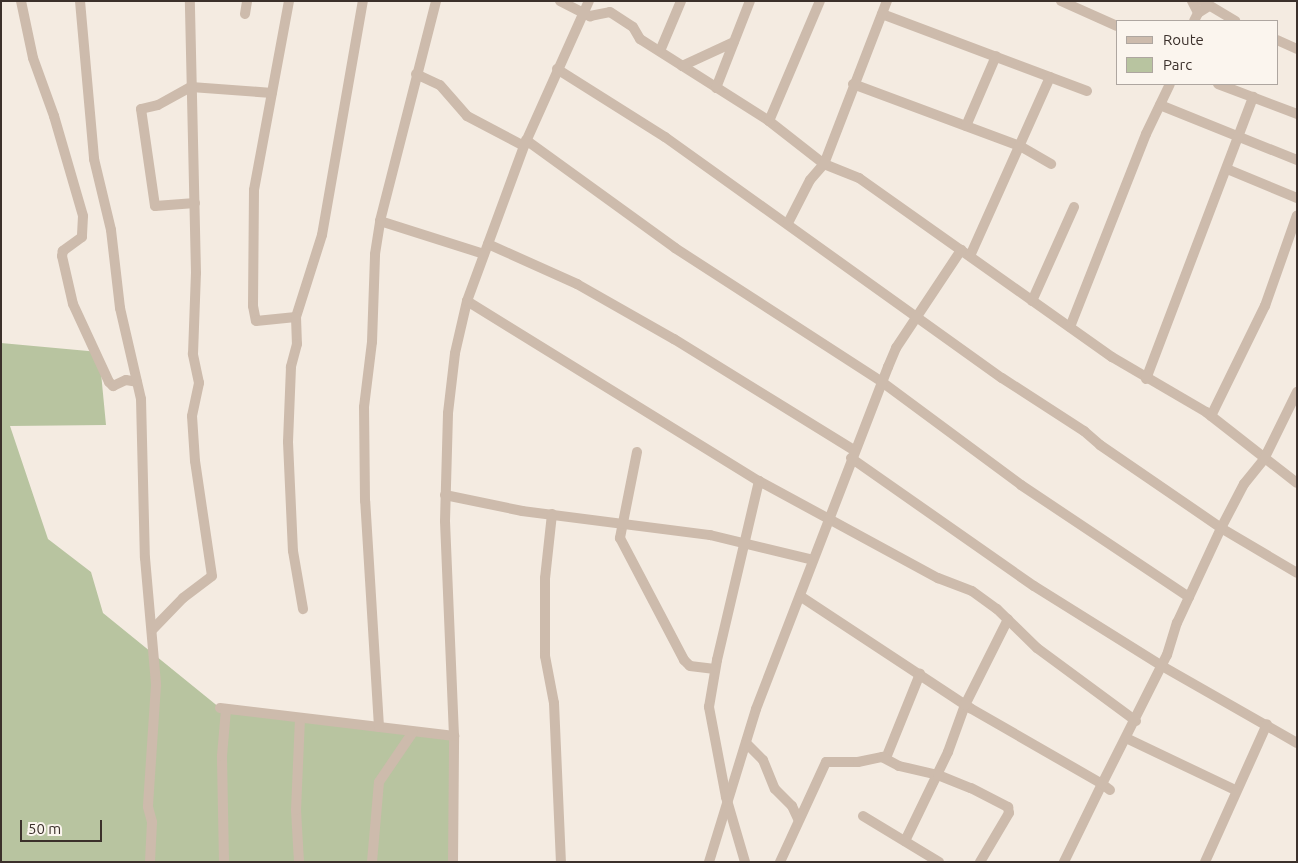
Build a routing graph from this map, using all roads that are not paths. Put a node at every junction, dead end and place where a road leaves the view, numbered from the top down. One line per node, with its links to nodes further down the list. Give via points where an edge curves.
1 (21, 1): 66 (street, via 33,58 54,116 83,216 82,236 62,256 73,304 109,382 113,386 126,380)
2 (80, 1): 66 (street, via 94,159 111,230 120,308)
3 (190, 1): 35 (street)
4 (247, 1): 17 (street)
5 (289, 1): 38 (street)
6 (364, 1): 63 (street, via 322,235)
7 (436, 1): 30 (street)
8 (560, 1): 18 (street)
9 (589, 1): 18 (street)
10 (681, 1): 26 (street)
11 (750, 1): 24 (street)
12 (820, 1): 42 (street)
13 (887, 1): 19 (street)
14 (1061, 1): 22 (street)
15 (1192, 1): 20 (street)
16 (1206, 4): 20 (street); 21 (street)
17 (245, 14)
18 (584, 14): 26 (street, via 610,12 633,27 640,40); 29 (street)
19 (882, 14): 27 (street); 32 (street)
20 (1196, 17)
21 (1233, 20)
22 (1116, 26)
23 (1278, 40): 25 (street)
24 (734, 42): 28 (street); 36 (street)
25 (1297, 49)
26 (660, 51): 28 (street)
27 (996, 56): 31 (street); 43 (street)
28 (682, 66): 36 (street)
29 (557, 69): 45 (street); 56 (street, via 665,137)
30 (416, 74): 45 (street, via 440,85 467,116); 55 (street)
31 (1050, 77): 37 (street); 46 (street)
32 (853, 84): 43 (street); 48 (street)
33 (1170, 85): 40 (street)
34 (1220, 85): 39 (street)
35 (191, 87): 38 (street); 52 (street); 52 (street, via 158,105 144,107 139,114 155,206)
36 (716, 88): 42 (street)
37 (1086, 91)
38 (272, 93): 63 (street, via 254,190 253,306 256,321)
39 (1253, 98): 41 (street); 44 (street)
40 (1160, 105): 44 (street); 64 (street)
41 (1297, 114)
42 (769, 121): 48 (street)
43 (966, 126): 46 (street)
44 (1239, 139): 47 (street); 50 (street)
45 (525, 143): 57 (street); 67 (street, via 675,248)
46 (1020, 146): 49 (street); 59 (street)
47 (1297, 160)
48 (824, 164): 56 (street, via 810,180); 58 (street, via 859,178)
49 (1052, 164)
50 (1227, 169): 51 (street); 65 (street)
51 (1297, 198)
52 (195, 203): 87 (street, via 193,354 198,383 192,407 192,430 212,576 183,598)
53 (1074, 207): 61 (street)
54 (1297, 215): 69 (street, via 1265,306)
55 (380, 221): 57 (street); 95 (street, via 364,407 365,501)
56 (788, 223): 62 (street)
57 (486, 249): 60 (street); 71 (street, via 578,284 674,339)
58 (960, 250): 59 (street); 62 (street)
59 (970, 256): 61 (street)
60 (467, 301): 73 (street); 75 (street, via 455,353 448,414)
61 (1032, 301): 64 (street)
62 (917, 317): 67 (street, via 896,348); 79 (street)
63 (296, 318): 85 (street, via 297,344 291,366 288,442 293,551)
64 (1070, 326): 65 (street)
65 (1146, 379): 69 (street)
66 (137, 382): 87 (street, via 141,399 145,558)
67 (882, 382): 71 (street); 84 (street, via 1021,485)
68 (1297, 392): 72 (street)
69 (1211, 416): 72 (street)
70 (638, 452): 78 (street)
71 (853, 454): 77 (street); 88 (street, via 1034,586)
72 (1264, 459): 74 (street); 79 (street, via 1244,484)
73 (759, 481): 77 (street); 80 (street)
74 (1297, 483)
75 (445, 495): 76 (street, via 522,512); 97 (street)
76 (552, 514): 78 (street); 114 (street, via 546,578 545,656 554,703)
77 (829, 517): 81 (street); 86 (street, via 938,578 972,591)
78 (621, 523): 80 (street); 89 (street, via 620,538 624,550 684,660 690,666)
79 (1221, 528): 82 (street); 84 (street)
80 (745, 541): 81 (street); 89 (street)
81 (813, 560): 83 (street)
82 (1297, 573)
83 (800, 596): 90 (street); 99 (street)
84 (1189, 597): 88 (street)
85 (303, 609)
86 (1008, 619): 91 (street); 93 (street, via 1037,648)
87 (153, 629): 109 (street, via 156,684 148,807 152,822)
88 (1162, 666): 93 (street); 94 (street)
89 (715, 669): 105 (street, via 709,708)
90 (920, 674): 91 (street); 101 (street)
91 (965, 704): 102 (street); 103 (street)
92 (300, 718): 95 (street); 110 (street, via 223,708); 111 (street, via 296,810)
93 (1136, 721): 98 (street)
94 (1267, 724): 100 (street); 104 (street)
95 (379, 727): 96 (street)
96 (413, 732): 97 (street); 112 (street, via 379,782)
97 (454, 736): 113 (street)
98 (1126, 738): 103 (street); 104 (street)
99 (746, 743): 105 (street); 107 (street, via 763,760 775,789 792,806)
100 (1297, 743)
101 (886, 758): 102 (street, via 910,770); 107 (street, via 826,762)
102 (938, 775): 108 (street); 119 (street, via 1010,809)
103 (1106, 787): 120 (street)
104 (1235, 790): 121 (street)
105 (726, 797): 115 (street); 116 (street)
106 (863, 816): 108 (street)
107 (798, 819): 117 (street)
108 (905, 841): 118 (street)
109 (150, 862)
110 (224, 862)
111 (299, 862)
112 (372, 862)
113 (452, 862)
114 (562, 862)
115 (709, 862)
116 (745, 862)
117 (780, 862)
118 (939, 862)
119 (980, 862)
120 (1064, 862)
121 (1205, 862)

